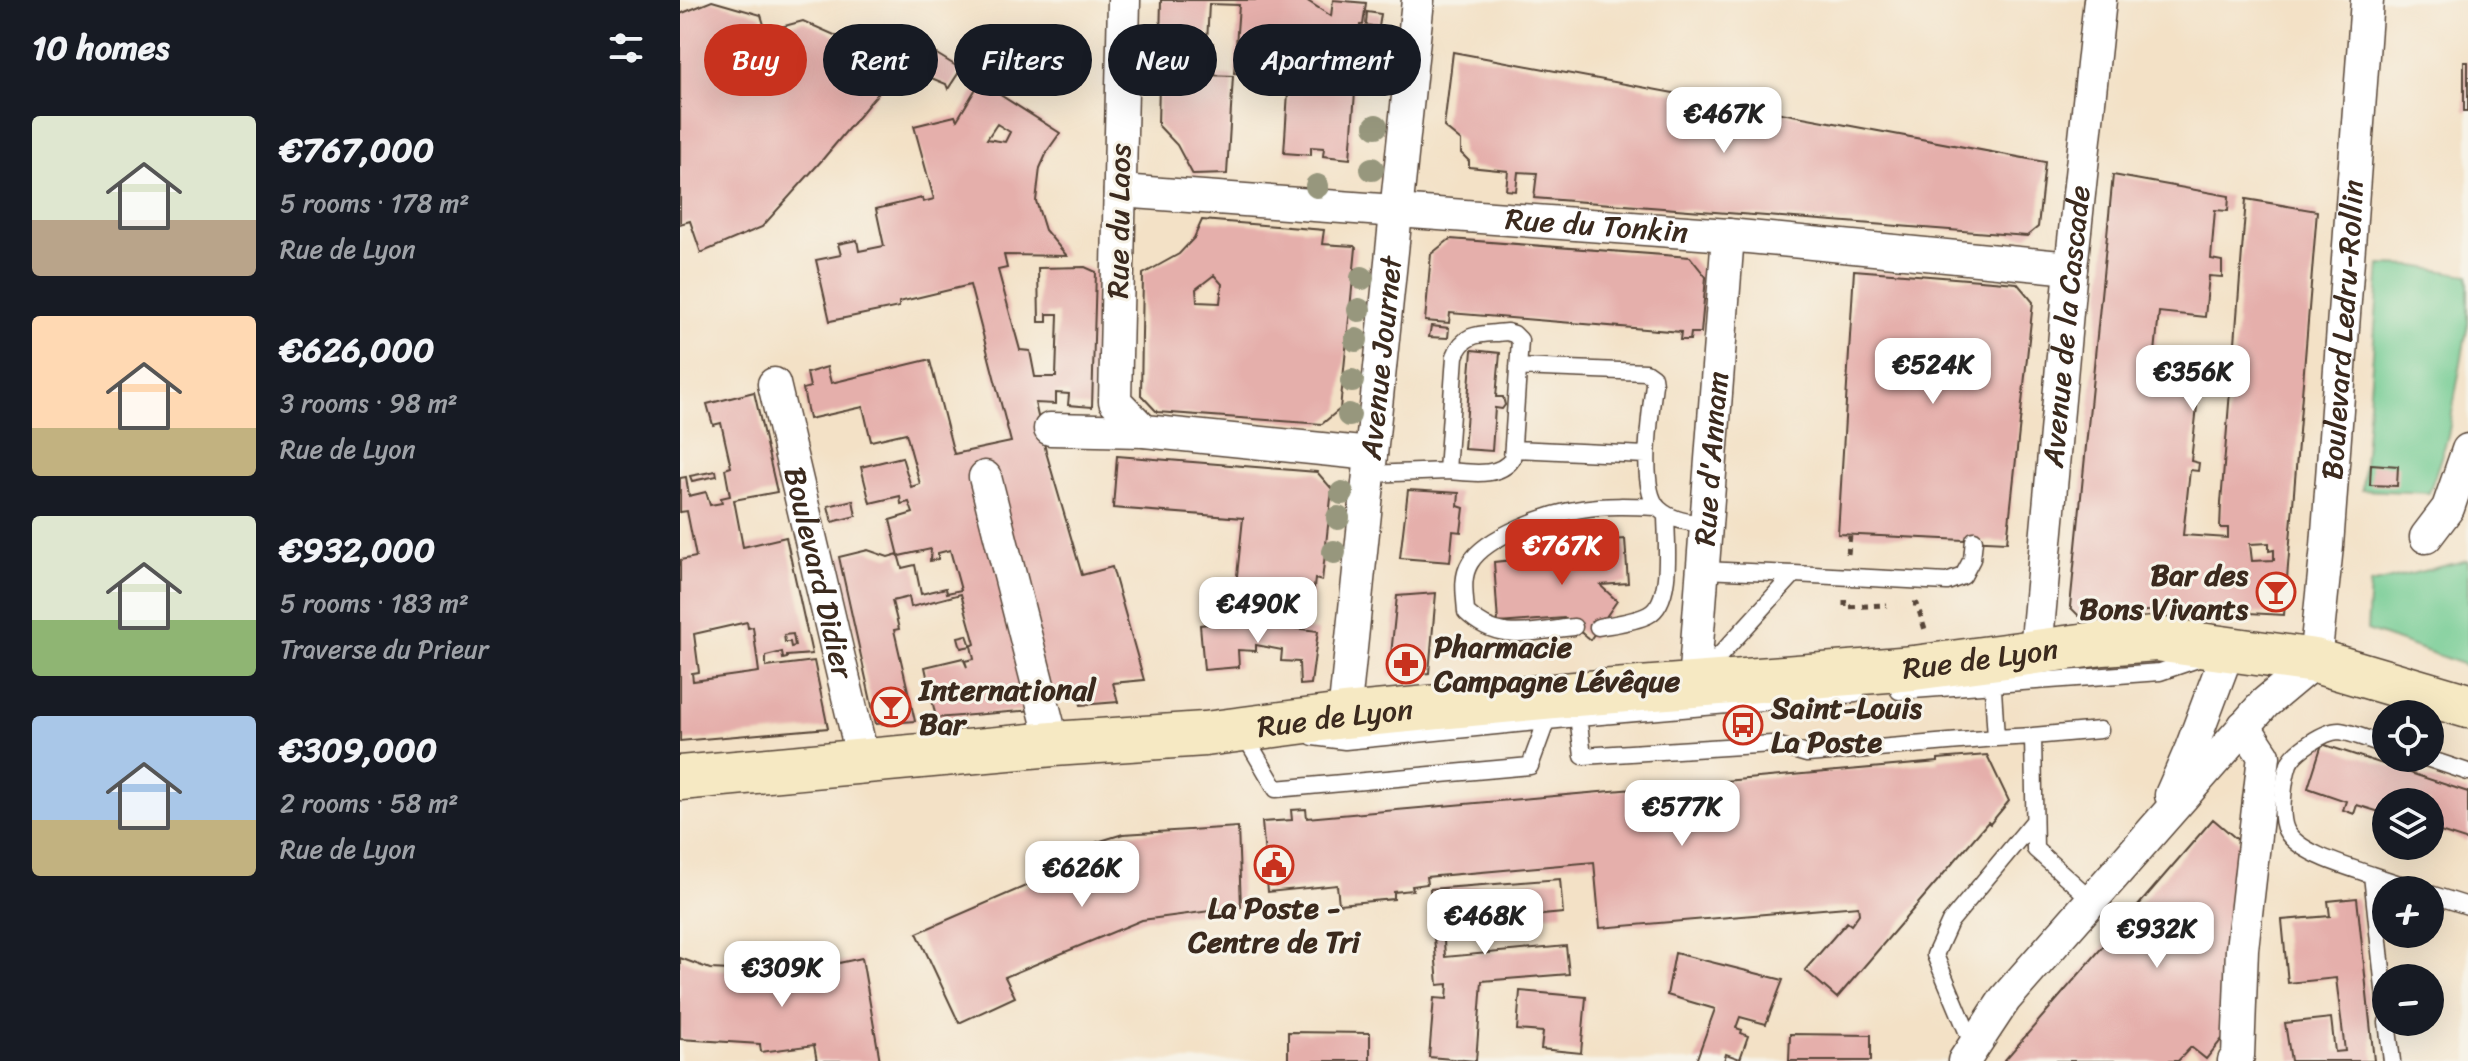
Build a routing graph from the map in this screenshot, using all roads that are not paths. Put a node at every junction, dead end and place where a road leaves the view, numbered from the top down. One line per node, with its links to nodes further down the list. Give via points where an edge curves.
1 (1124, 0): 5 (street, Rue du Laos)
2 (1418, 0): 6 (street, Avenue Journet)
3 (2100, 0): 8 (street, Avenue de la Cascade)
4 (2367, 0): 29 (street, Boulevard Ledru-Rollin)
5 (1120, 191): 6 (street, Rue du Tonkin); 12 (street, Rue du Laos, via 1115,401)
6 (1398, 210): 7 (street, Rue du Tonkin); 16 (street, Avenue Journet)
7 (1728, 235): 8 (street, Rue du Tonkin); 20 (street, Rue d'Annam)
8 (2071, 268): 28 (street, Avenue de la Cascade)
9 (1518, 367): 13 (lane); 15 (lane, via 1646,372 1654,384); 17 (lane, via 1520,340 1514,334 1463,340 1455,356)
10 (774, 384): 42 (street, Boulevard Didier)
11 (1050, 429): 12 (street)
12 (1144, 431): 16 (street)
13 (1514, 449): 15 (lane); 17 (lane, via 1508,465 1497,470)
14 (2468, 450): 21 (street, via 2448,508 2426,537)
15 (1646, 455): 19 (lane, via 1651,495)
16 (1370, 464): 17 (lane); 34 (street, Avenue Journet)
17 (1447, 471)
18 (985, 477): 41 (street)
19 (1661, 511): 20 (lane, via 1673,519); 25 (lane, via 1619,505 1579,509 1513,530 1471,561 1464,578 1466,612 1477,622 1501,633); 26 (lane, via 1662,600 1646,616)
20 (1706, 525): 23 (street, Rue d'Annam)
21 (2468, 526)
22 (1974, 540): 24 (lane, via 1963,576 1947,582)
23 (1703, 570): 24 (lane); 31 (street, Rue d'Annam)
24 (1794, 574): 31 (lane)
25 (1574, 627)
26 (1598, 627)
27 (2229, 648): 28 (street, Rue de Lyon, via 2156,639); 29 (street, Rue de Lyon); 30 (lane, via 2160,672); 47 (street)
28 (2036, 651): 30 (street, Rue de Lyon)
29 (2315, 661): 32 (street, Rue de Lyon); 35 (street)
30 (1992, 671): 31 (street, Rue de Lyon, via 1914,668); 33 (lane, via 1875,693); 39 (lane)
31 (1694, 684): 33 (street, Rue de Lyon)
32 (2468, 706)
33 (1561, 708): 34 (street, Rue de Lyon); 36 (lane, via 1345,741); 36 (lane, via 1530,766 1276,789); 39 (lane, via 1583,756 1772,744 1807,754)
34 (1344, 716): 36 (street, Rue de Lyon)
35 (2244, 726): 47 (street); 56 (street, via 2264,756)
36 (1247, 730): 41 (street, Rue de Lyon)
37 (2100, 730): 38 (lane)
38 (2033, 736): 39 (lane); 46 (lane)
39 (1996, 738)
40 (2372, 741): 48 (lane, via 2339,731 2306,746 2290,761 2282,805 2286,831 2309,852)
41 (1053, 744): 42 (street, Rue de Lyon)
42 (863, 760): 45 (street, Rue de Lyon)
43 (2444, 764): 44 (lane)
44 (2468, 772)
45 (680, 778)
46 (2034, 821): 51 (lane, via 2035,849); 55 (lane, via 1950,922 1935,955)
47 (2159, 824): 51 (street)
48 (2372, 875): 49 (lane); 53 (lane)
49 (2375, 876)
50 (2444, 898): 52 (lane)
51 (2092, 900): 55 (street, via 2005,999)
52 (2468, 906)
53 (2381, 964)
54 (2389, 1036): 57 (lane)
55 (1969, 1054)
56 (2234, 1061)
57 (2392, 1061)

